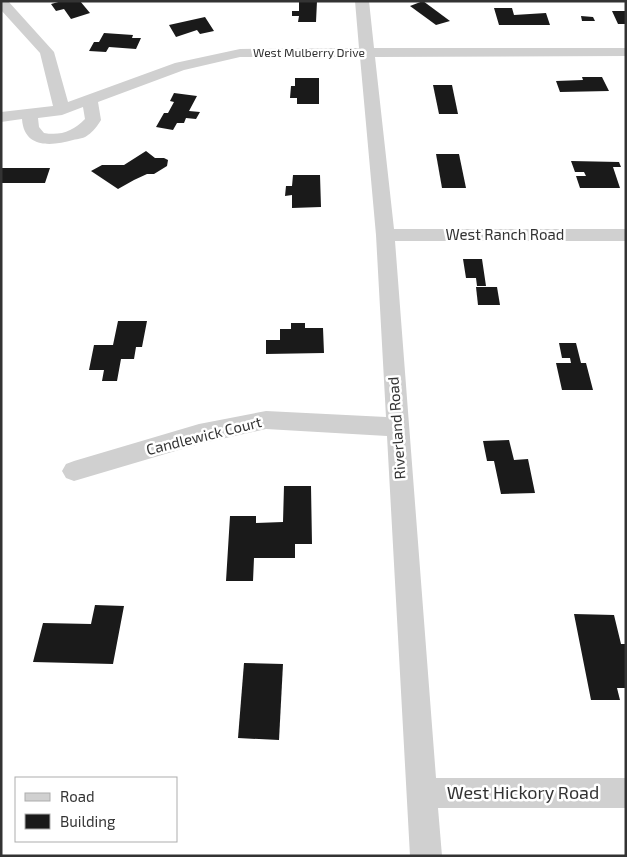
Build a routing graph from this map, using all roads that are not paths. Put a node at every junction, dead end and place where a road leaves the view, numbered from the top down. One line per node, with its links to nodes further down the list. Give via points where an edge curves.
1 (362, 1): 3 (street, Riverland Road)
2 (1, 2): 6 (street, via 47,52)
3 (366, 52): 4 (street, West Mulberry Drive); 5 (street, West Mulberry Drive, via 240,53 180,66); 9 (street, Riverland Road)
4 (626, 52)
5 (90, 99): 6 (street, West Mulberry Drive); 7 (street, via 93,120 82,132 55,140 39,138 31,127)
6 (62, 110): 7 (street, West Mulberry Drive)
7 (30, 114): 8 (street, West Mulberry Drive)
8 (1, 117)
9 (385, 235): 10 (street, West Ranch Road); 11 (street, Riverland Road)
10 (626, 235)
11 (398, 427): 12 (street, Candlewick Court, via 266,420 199,434); 13 (street, Riverland Road)
12 (74, 472)
13 (421, 793): 14 (street, West Hickory Road); 15 (street, Riverland Road)
14 (626, 793)
15 (426, 856)

